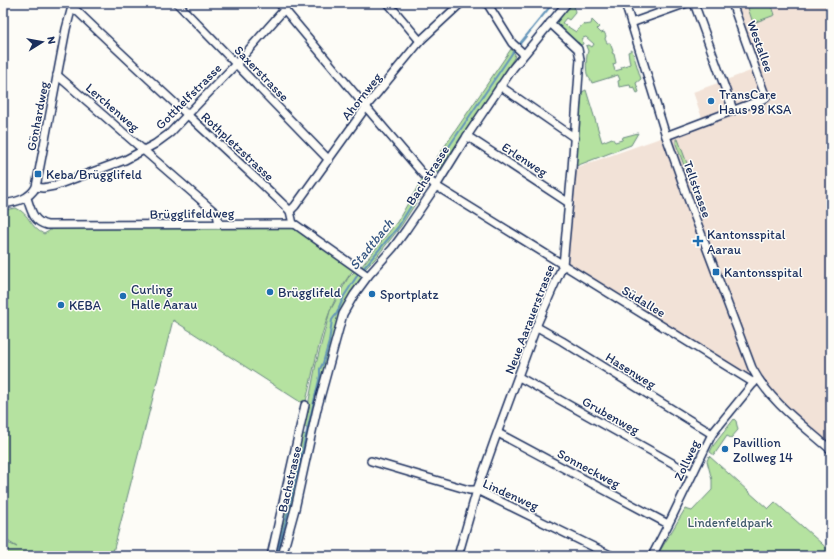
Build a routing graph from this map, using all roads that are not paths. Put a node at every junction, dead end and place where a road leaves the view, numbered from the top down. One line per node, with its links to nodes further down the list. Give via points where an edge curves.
1 (177, 3): 18 (street, Saxerstrasse)
2 (279, 3): 13 (street, Südallee)
3 (290, 3): 13 (street, Gotthelfstrasse)
4 (388, 3): 16 (street)
5 (460, 3): 16 (street, Ahornweg)
6 (487, 3): 17 (street, via 512,43)
7 (567, 3): 14 (street, Bachstrasse)
8 (625, 3): 15 (street, Tellstrasse)
9 (687, 3): 15 (street)
10 (694, 3): 22 (street)
11 (732, 3): 22 (street, Westallee, via 766,98)
12 (72, 6): 19 (street, Gönhardweg); 23 (street, Rothpletzstrasse)
13 (285, 10): 18 (street, Gotthelfstrasse); 21 (street, Südallee)
14 (550, 23): 17 (street, Bachstrasse); 26 (street, Neue Aarauerstrasse, via 578,49 580,54)
15 (631, 23): 25 (street, Tellstrasse)
16 (420, 41): 21 (street, Ahornweg)
17 (521, 51): 20 (street, Bachstrasse)
18 (236, 64): 23 (street, Gotthelfstrasse); 28 (street, Saxerstrasse)
19 (57, 76): 27 (street, Lerchenweg); 30 (street, Gönhardweg)
20 (500, 86): 24 (street, Bachstrasse); 26 (street)
21 (366, 107): 28 (street, Ahornweg); 29 (street, Südallee)
22 (733, 110): 25 (street)
23 (188, 116): 27 (street, Gotthelfstrasse, via 170,133); 34 (street, Rothpletzstrasse)
24 (467, 136): 29 (street, Bachstrasse); 32 (street, Erlenweg)
25 (666, 136): 41 (street, Tellstrasse)
26 (574, 138): 32 (street, Neue Aarauerstrasse)
27 (144, 150): 30 (street, Gotthelfstrasse, via 125,160 54,186); 35 (street, Lerchenweg, via 217,214)
28 (329, 160): 34 (street, Ahornweg)
29 (433, 184): 37 (street, Südallee); 38 (street, Bachstrasse, via 406,230)
30 (36, 187): 31 (street)
31 (27, 198): 33 (street); 35 (street, Brügglifeldweg, via 32,215 40,223 47,225)
32 (569, 203): 37 (street, Neue Aarauerstrasse)
33 (3, 204)
34 (290, 211): 36 (street)
35 (219, 224): 36 (street, Brügglifeldweg)
36 (292, 224): 38 (street)
37 (563, 265): 39 (street, Neue Aarauerstrasse); 41 (street, Südallee)
38 (368, 276): 51 (street, Bachstrasse, via 343,314)
39 (537, 327): 40 (street, Neue Aarauerstrasse); 44 (street, Hasenweg)
40 (519, 377): 43 (street, Neue Aarauerstrasse); 47 (street, Grubenweg)
41 (756, 381): 44 (street, Zollweg); 45 (street, Südallee)
42 (305, 405): 50 (street)
43 (498, 433): 48 (street, Neue Aarauerstrasse); 49 (street, Sonneckweg)
44 (712, 434): 47 (street, Zollweg)
45 (831, 450)
46 (371, 461): 48 (street, Lindenweg, via 469,490)
47 (692, 474): 49 (street, Zollweg)
48 (477, 490): 52 (street, Neue Aarauerstrasse); 53 (street, Lindenweg)
49 (668, 524): 54 (street, Zollweg)
50 (271, 556)
51 (282, 556)
52 (458, 556)
53 (612, 556)
54 (652, 556)

